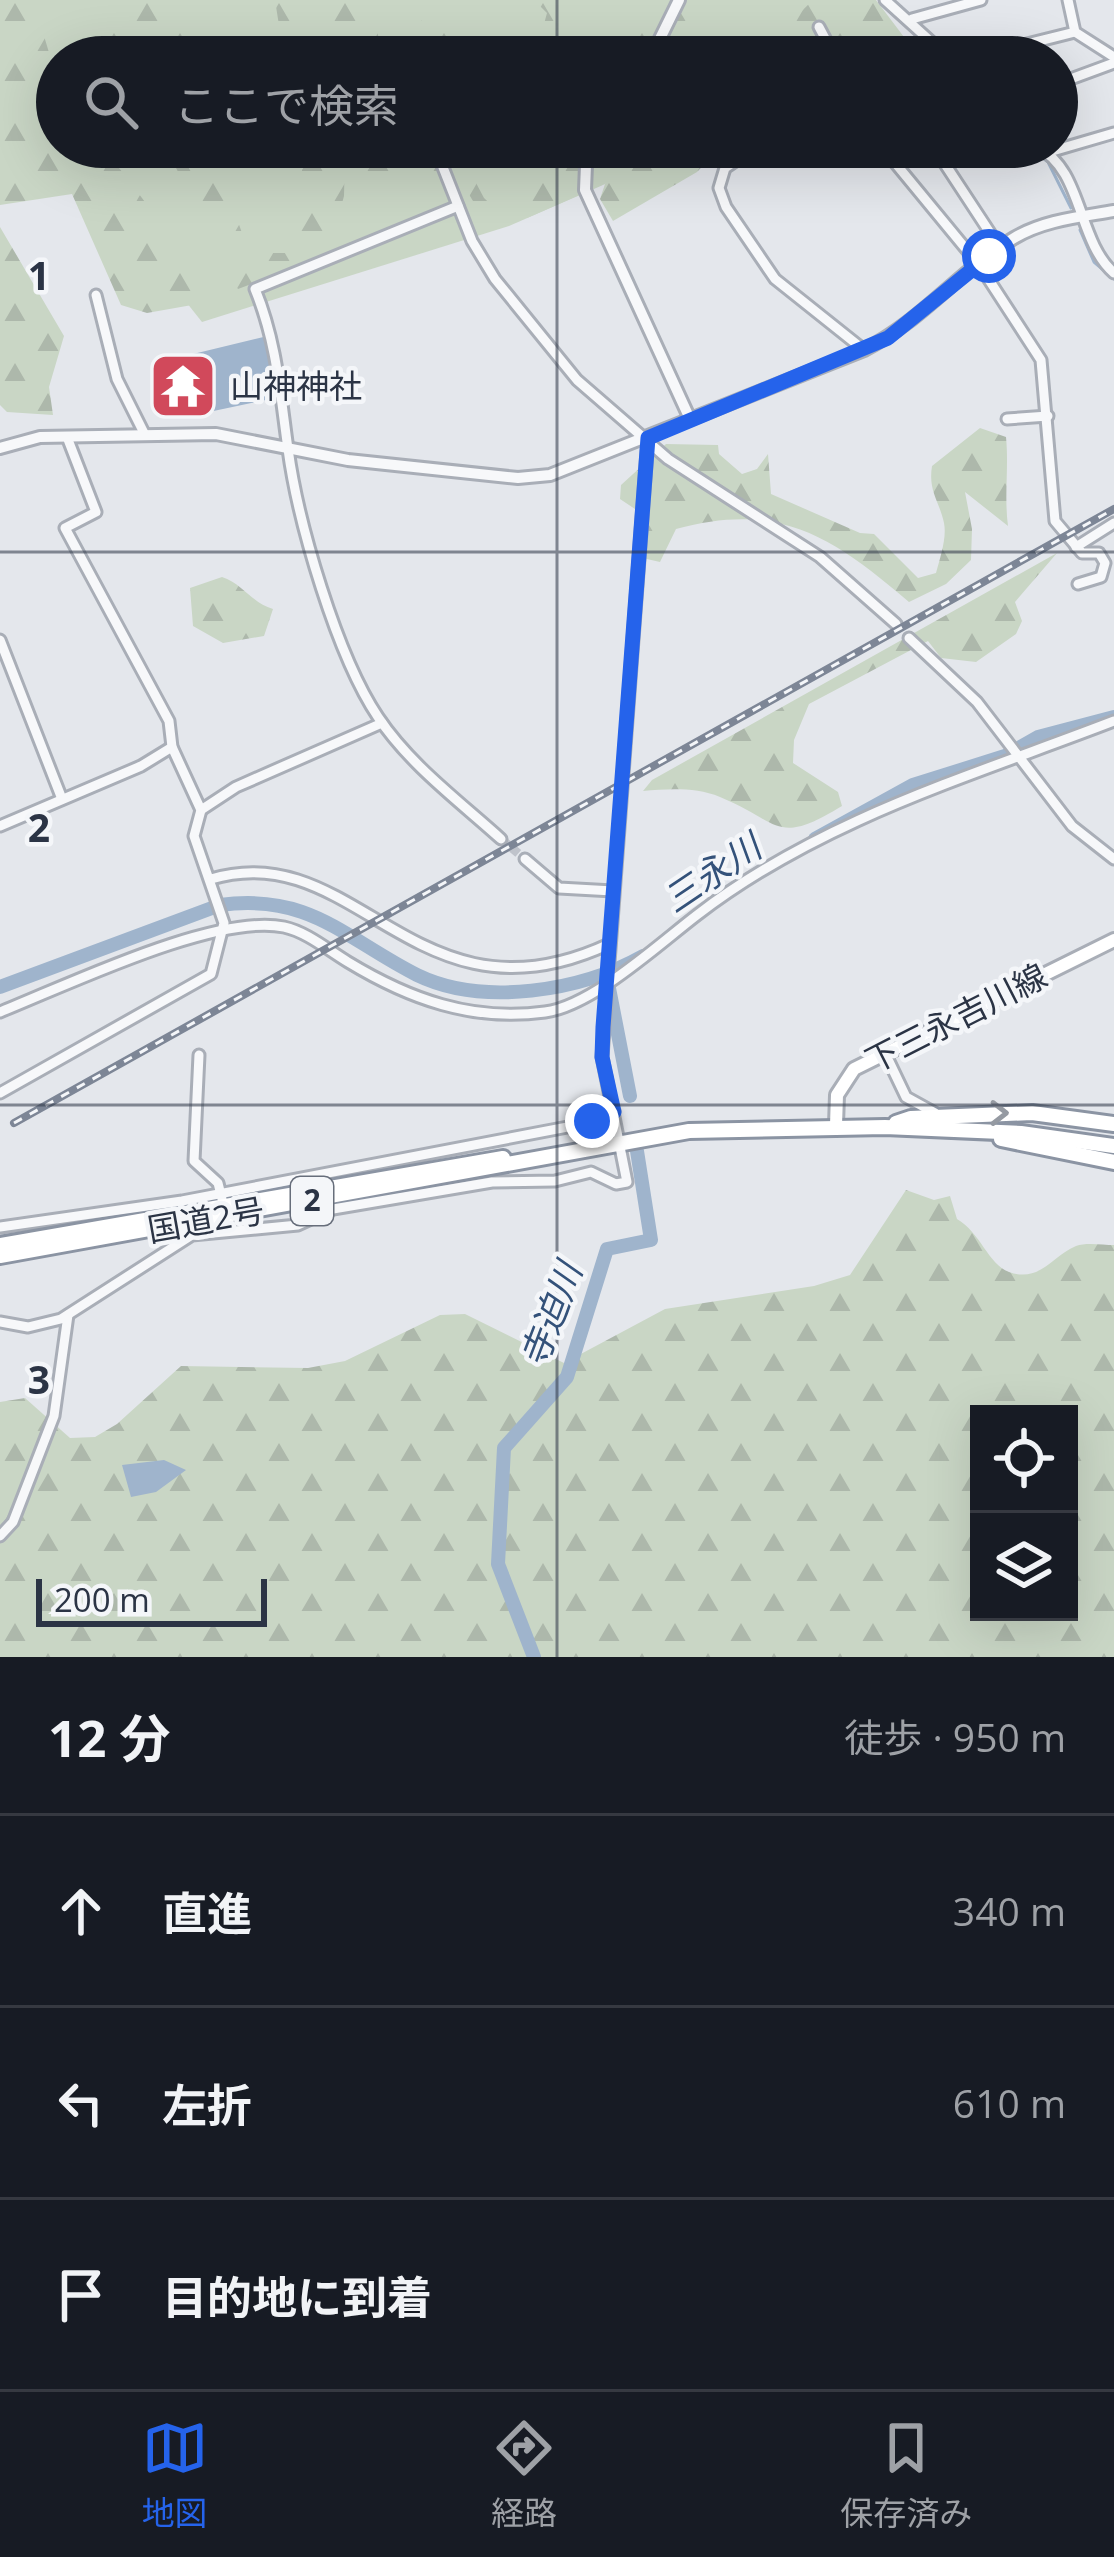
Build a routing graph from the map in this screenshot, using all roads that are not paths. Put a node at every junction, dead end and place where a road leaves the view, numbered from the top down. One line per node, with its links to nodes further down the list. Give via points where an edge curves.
1 (679, 0): 8 (street)
2 (885, 0): 5 (street)
3 (981, 0): 5 (street)
4 (1068, 0): 7 (street)
5 (912, 19): 10 (street)
6 (819, 27): 9 (street)
7 (1075, 32): 11 (street); 12 (street)
8 (662, 36)
9 (824, 36)
10 (928, 36)
11 (1059, 36)
12 (1114, 60): 13 (street)
13 (1078, 75)
14 (1114, 133): 15 (street)
15 (1078, 142)
16 (443, 168): 22 (street)
17 (586, 168): 31 (street, via 585,190)
18 (725, 168): 29 (street, via 719,188 756,254 788,292)
19 (899, 168): 26 (street)
20 (948, 168): 25 (street)
21 (1053, 168): 24 (street)
22 (458, 206): 35 (street, via 472,242 530,328); 36 (street, via 255,289 279,360)
23 (1114, 211): 24 (street)
24 (1081, 217): 25 (street, via 1030,230); 27 (street, via 1096,259)
25 (1000, 248): 26 (street)
26 (980, 266): 29 (street, via 905,329); 30 (street, via 1042,360)
27 (1111, 267)
28 (96, 295): 33 (street, via 117,379)
29 (864, 350): 31 (street)
30 (1048, 416): 32 (street); 39 (street, via 1055,521)
31 (690, 419): 35 (street)
32 (1007, 419)
33 (145, 435): 34 (street); 36 (street, via 216,434)
34 (67, 437): 37 (street); 46 (street, via 96,512 65,528 170,721)
35 (648, 438): 36 (street, via 550,476 518,478); 41 (street, via 860,587); 55 (street)
36 (287, 446): 45 (street, via 308,538 360,686)
37 (0, 448)
38 (1114, 523): 39 (street)
39 (1076, 547): 40 (street, via 1099,554 1105,568)
40 (1078, 584)
41 (896, 624)
42 (909, 638): 47 (street)
43 (0, 640): 48 (street)
44 (1114, 721): 47 (street)
45 (382, 723): 49 (street); 51 (street)
46 (172, 747): 48 (street); 49 (street)
47 (1017, 756): 53 (street, via 1072,826); 59 (street, via 806,842)
48 (62, 799): 50 (street)
49 (201, 810): 54 (street, via 194,836)
50 (0, 826)
51 (502, 838)
52 (525, 859): 55 (street, via 560,888)
53 (1114, 859)
54 (212, 882): 56 (street); 58 (street, via 244,873 314,885 401,938 468,964 553,963)
55 (614, 891): 58 (street)
56 (224, 927): 59 (street, via 285,928 411,997 494,1014 551,1012); 60 (street); 63 (street, via 212,974)
57 (1114, 940): 61 (main road, 下三永吉川線)
58 (609, 944): 59 (street)
59 (606, 981): 64 (street, via 602,1057)
60 (0, 1012)
61 (884, 1051): 65 (street, via 906,1097); 67 (main road, 下三永吉川線, via 842,1081)
62 (199, 1055): 73 (street, via 194,1161)
63 (0, 1094)
64 (614, 1112): 70 (street); 73 (street)
65 (944, 1115): 66 (highway, one-way to 66, via 1032,1113); 68 (highway)
66 (1114, 1124)
67 (836, 1125): 68 (highway, 国道2号 / 2); 70 (highway, 国道2号 / 2, via 689,1131)
68 (885, 1127): 69 (highway, 国道2号 / 2)
69 (960, 1130): 71 (highway, 国道2号 / 2); 72 (highway)
70 (624, 1143): 75 (highway, 国道2号 / 2, via 430,1167); 76 (highway, 国道2号 / 2); 77 (street, via 623,1184 591,1172 492,1182 333,1209 298,1225 192,1235)
71 (1114, 1146)
72 (1114, 1162)
73 (221, 1195): 74 (street)
74 (0, 1228)
75 (0, 1245)
76 (0, 1256)
77 (68, 1316): 78 (street, via 42,1326); 79 (street, via 54,1417 13,1522)
78 (0, 1322)
79 (0, 1536)

